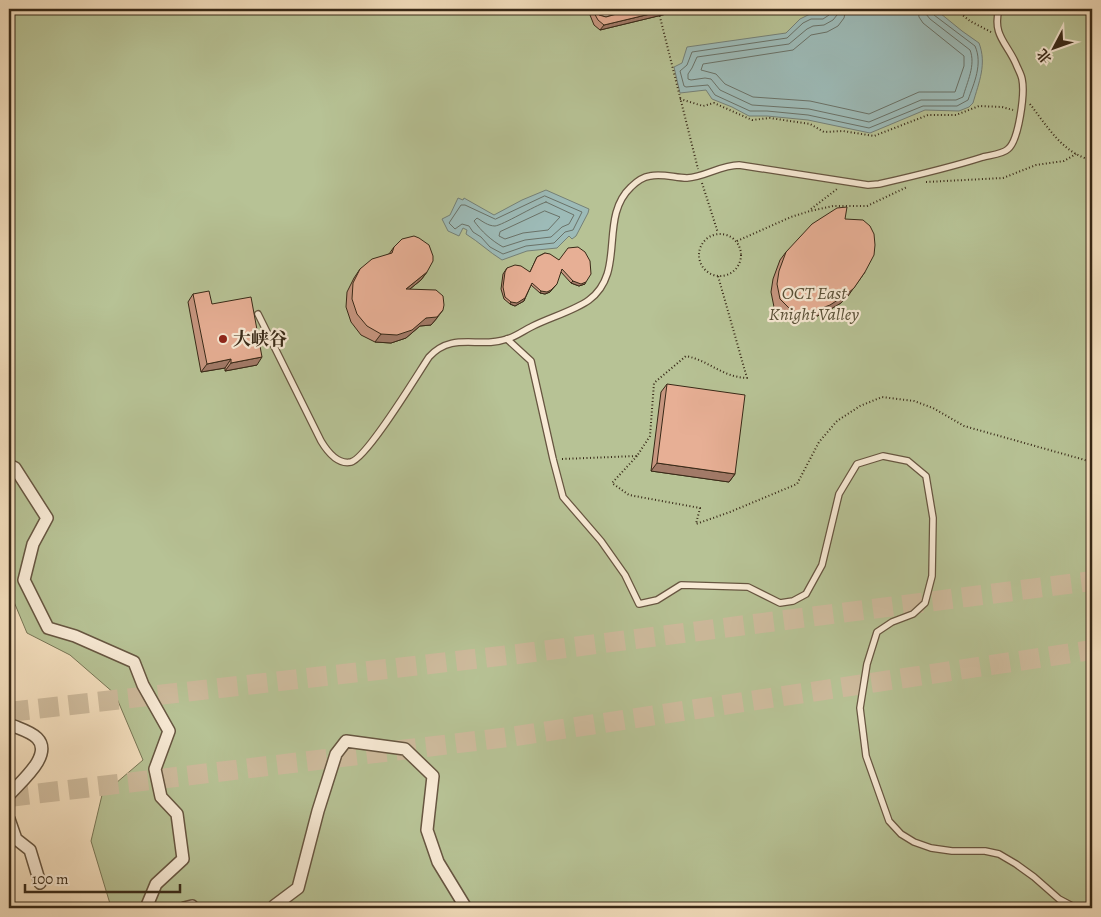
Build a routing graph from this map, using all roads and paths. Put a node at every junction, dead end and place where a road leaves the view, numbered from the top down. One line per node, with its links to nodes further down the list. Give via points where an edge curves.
1 (623, 9): 5 (street)
2 (658, 9): 8 (path)
3 (955, 9): 6 (path)
4 (999, 9): 6 (lane, via 996,17)
5 (601, 14)
6 (1000, 38): 7 (lane, via 1011,52 1022,78)
7 (1023, 98): 9 (lane); 10 (path, via 1056,138)
8 (680, 99): 9 (path, via 703,106 714,103 752,120 770,118 810,124 824,132 843,131 874,136 928,115 956,115 979,106); 12 (path)
9 (1021, 112): 13 (lane, via 1013,143 1006,151 879,184)
10 (1076, 154): 11 (path); 14 (path, via 1064,161 1036,166 1003,178)
11 (1092, 160)
12 (700, 176): 13 (lane, via 739,165); 17 (path); 21 (lane, via 688,178 658,174 638,181 620,201 615,212 608,276 595,295 587,302)
13 (847, 182): 16 (path)
14 (922, 182)
15 (914, 185): 16 (path, via 866,206 833,206)
16 (810, 211): 18 (path)
17 (718, 233): 18 (path); 19 (path, via 705,239 699,252 706,270)
18 (737, 242): 19 (path, via 741,255 737,268)
19 (718, 276): 22 (path, via 746,378 732,377 686,356 654,384 650,436)
20 (258, 314): 21 (lane, via 321,441 332,456 348,462 360,457 370,445 429,357 441,346)
21 (507, 340): 23 (lane, via 532,361)
22 (637, 456): 23 (path); 24 (path, via 612,483 629,495 700,508 696,524 797,484 819,442 837,421 882,397 914,401 964,426)
23 (553, 459): 35 (lane, via 563,497 601,541 625,575 639,604 657,600 681,585 748,587 780,603 793,601 806,594 822,565 839,494 857,464 883,456 908,461 926,476 933,518 932,576 925,603 913,614 877,632 867,664 860,708 866,756 889,820 901,834 930,848 999,854 1059,899 1076,908)
24 (1092, 462)
25 (9, 464): 30 (street, via 47,518 33,544 24,580 48,628 134,662 169,731 155,769 161,797 177,814 183,859 156,884)
26 (9, 724): 27 (street, via 35,736 41,743 42,755)
27 (9, 795)
28 (9, 819): 29 (street, via 16,839 30,850)
29 (40, 883)
30 (147, 908)
31 (184, 908): 32 (street)
32 (193, 908)
33 (274, 908): 34 (street, via 298,888 336,754 346,741 405,749 433,776 427,830 438,862)
34 (466, 908)
35 (1090, 908)

